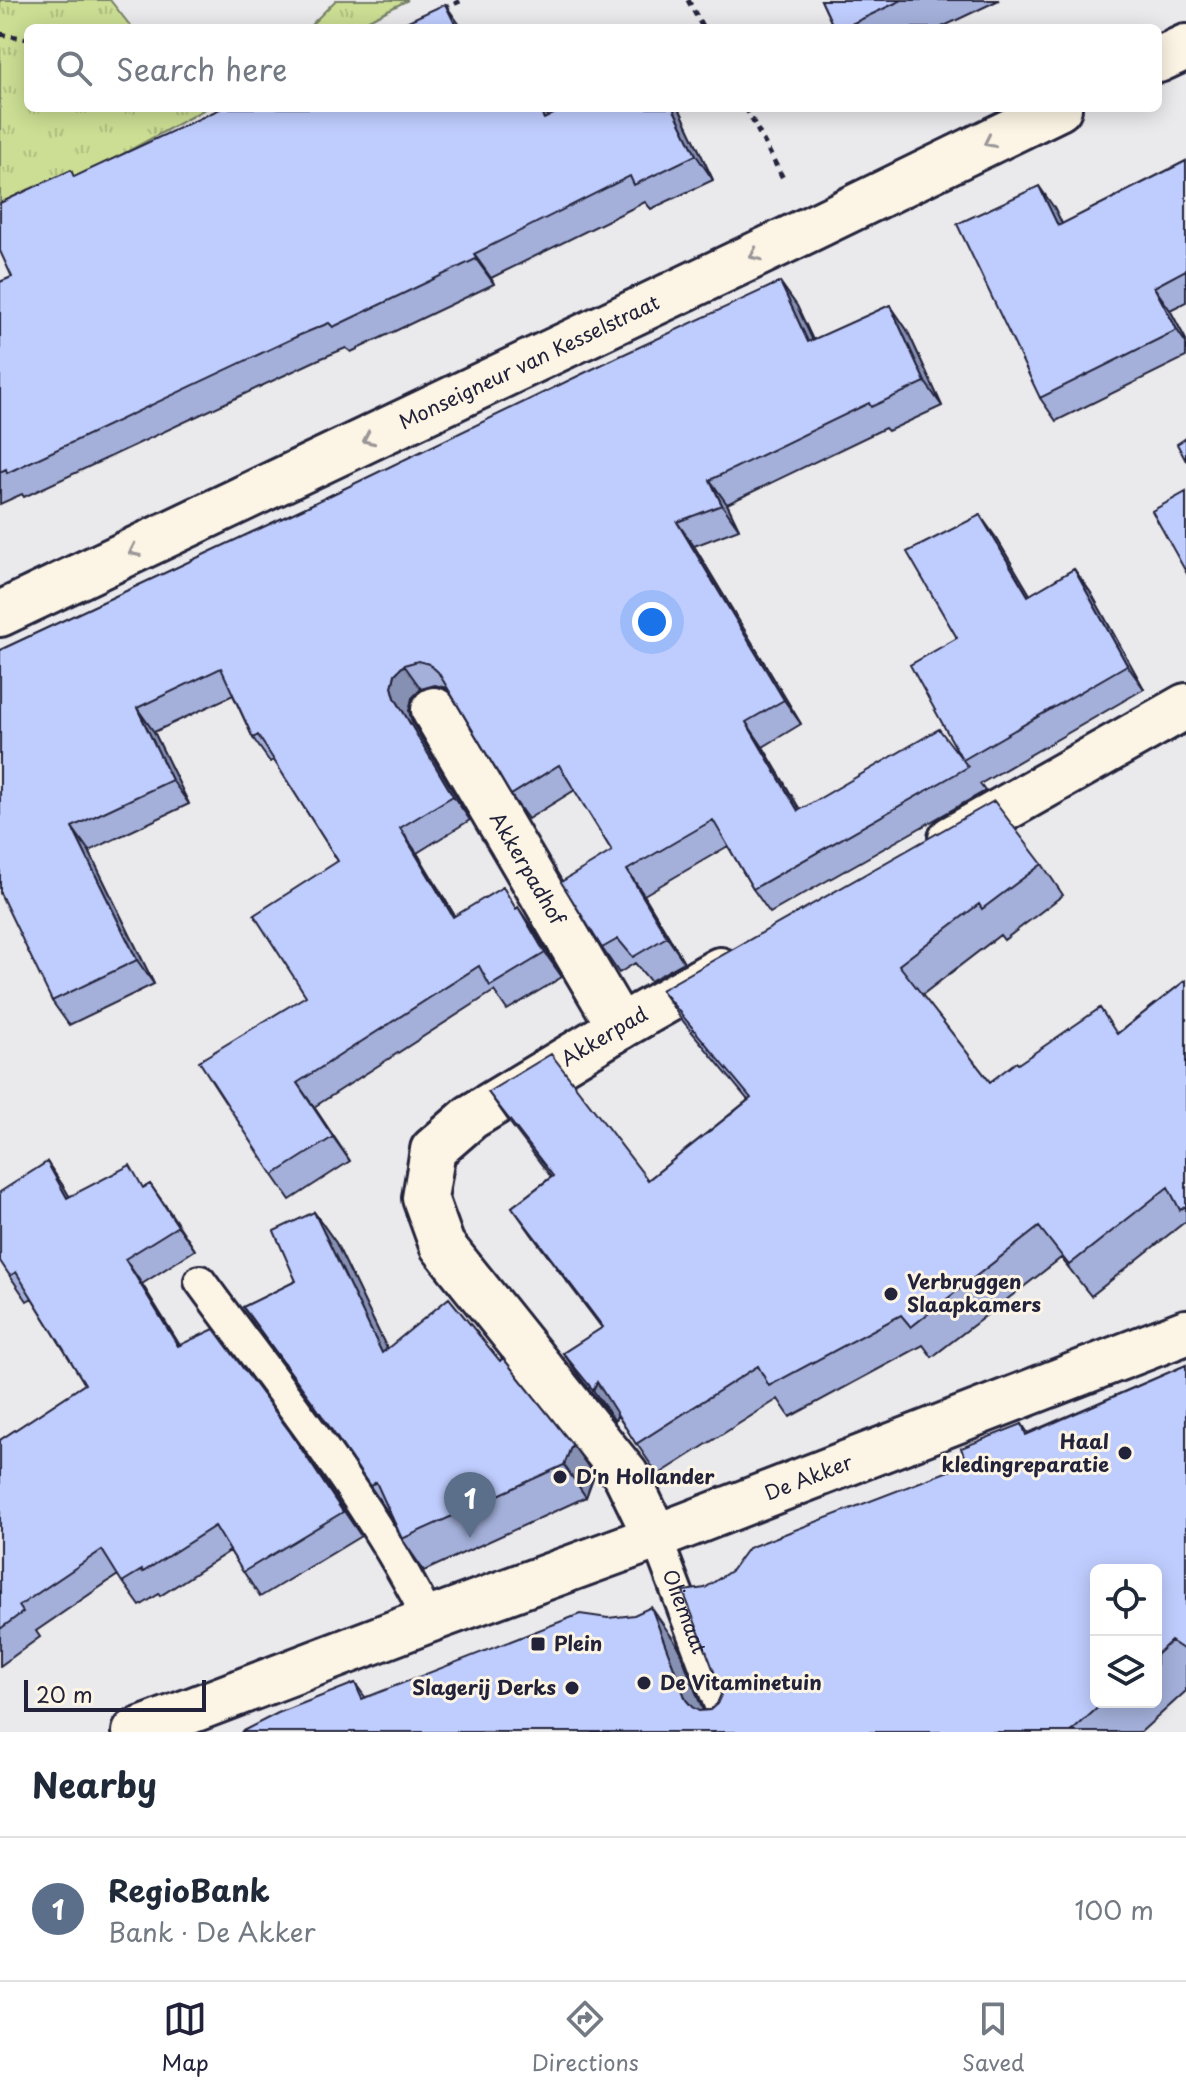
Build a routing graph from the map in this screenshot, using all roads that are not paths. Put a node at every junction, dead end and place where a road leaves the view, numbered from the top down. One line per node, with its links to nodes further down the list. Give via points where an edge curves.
1 (1186, 47): 2 (street)
2 (1162, 58)
3 (1051, 112): 4 (street, Monseigneur van Kesselstraat, one-way to 4)
4 (0, 614)
5 (1186, 706): 7 (street)
6 (434, 710): 9 (street, Akkerpadhof)
7 (924, 855)
8 (758, 949): 9 (street, Akkerpad)
9 (620, 1027): 12 (street, Akkerpad, via 471,1117 433,1150 425,1198 442,1245 626,1475)
10 (200, 1281): 13 (lane, via 354,1493)
11 (1186, 1332): 12 (street, De Akker)
12 (656, 1537): 13 (street, De Akker); 15 (lane, Oliemaat)
13 (429, 1620): 14 (street, De Akker)
14 (135, 1732)
15 (730, 1732)

